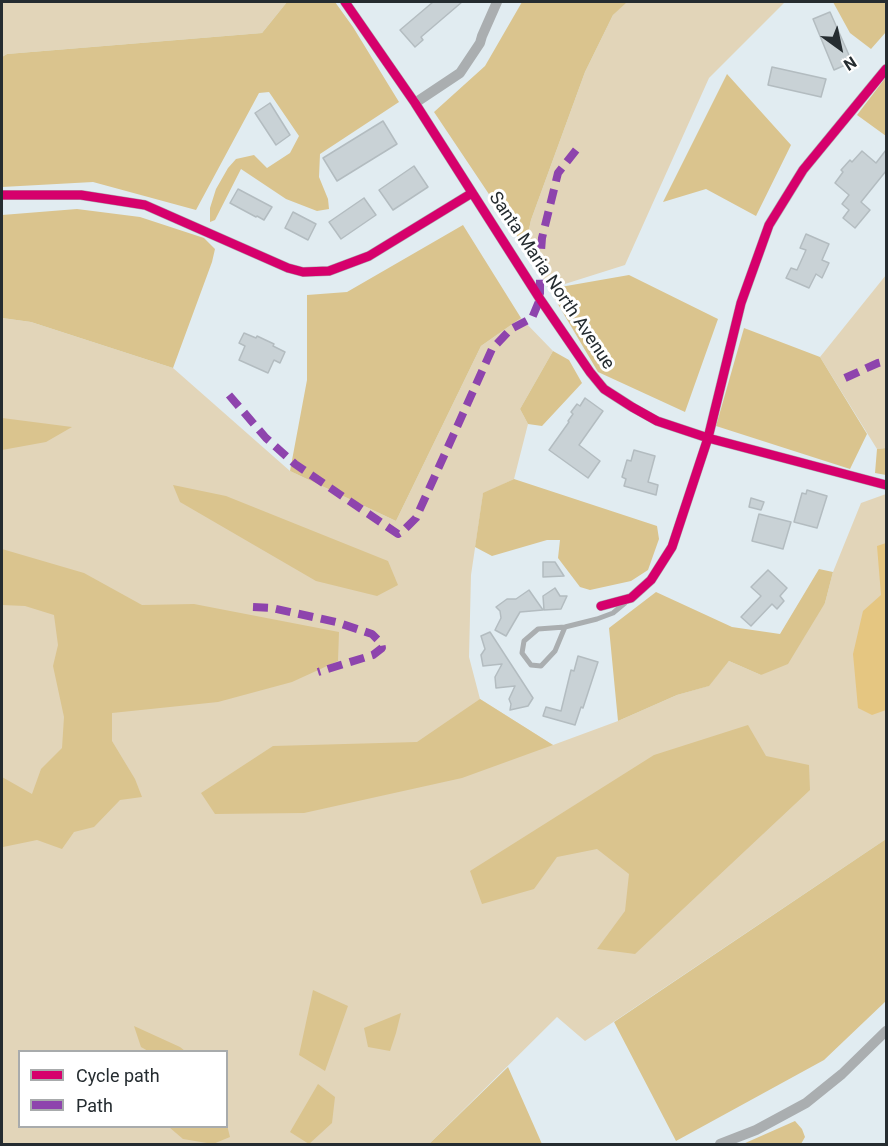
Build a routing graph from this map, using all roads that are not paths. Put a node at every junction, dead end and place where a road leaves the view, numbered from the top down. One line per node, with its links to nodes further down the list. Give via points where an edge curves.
1 (345, 2): 4 (street, Santa Maria North Avenue)
2 (497, 2): 4 (street, via 480,44 460,73)
3 (886, 69): 7 (street, via 803,170 769,225 741,303)
4 (415, 103): 5 (street, Santa Maria North Avenue)
5 (472, 193): 6 (street, via 369,256 329,271 303,272 145,205 81,195); 7 (street, Santa Maria North Avenue, via 604,389 657,421)
6 (2, 195)
7 (708, 438): 8 (street, Santa Maria North Avenue); 9 (street, via 672,547 651,580)
8 (886, 485)
9 (631, 598): 10 (street); 11 (lane, via 613,613)
10 (601, 606)
11 (565, 627): 11 (lane, via 538,629 524,641 522,653 531,665 541,666 555,651)
12 (886, 1031): 13 (street, via 806,1102 756,1130)
13 (720, 1144)

